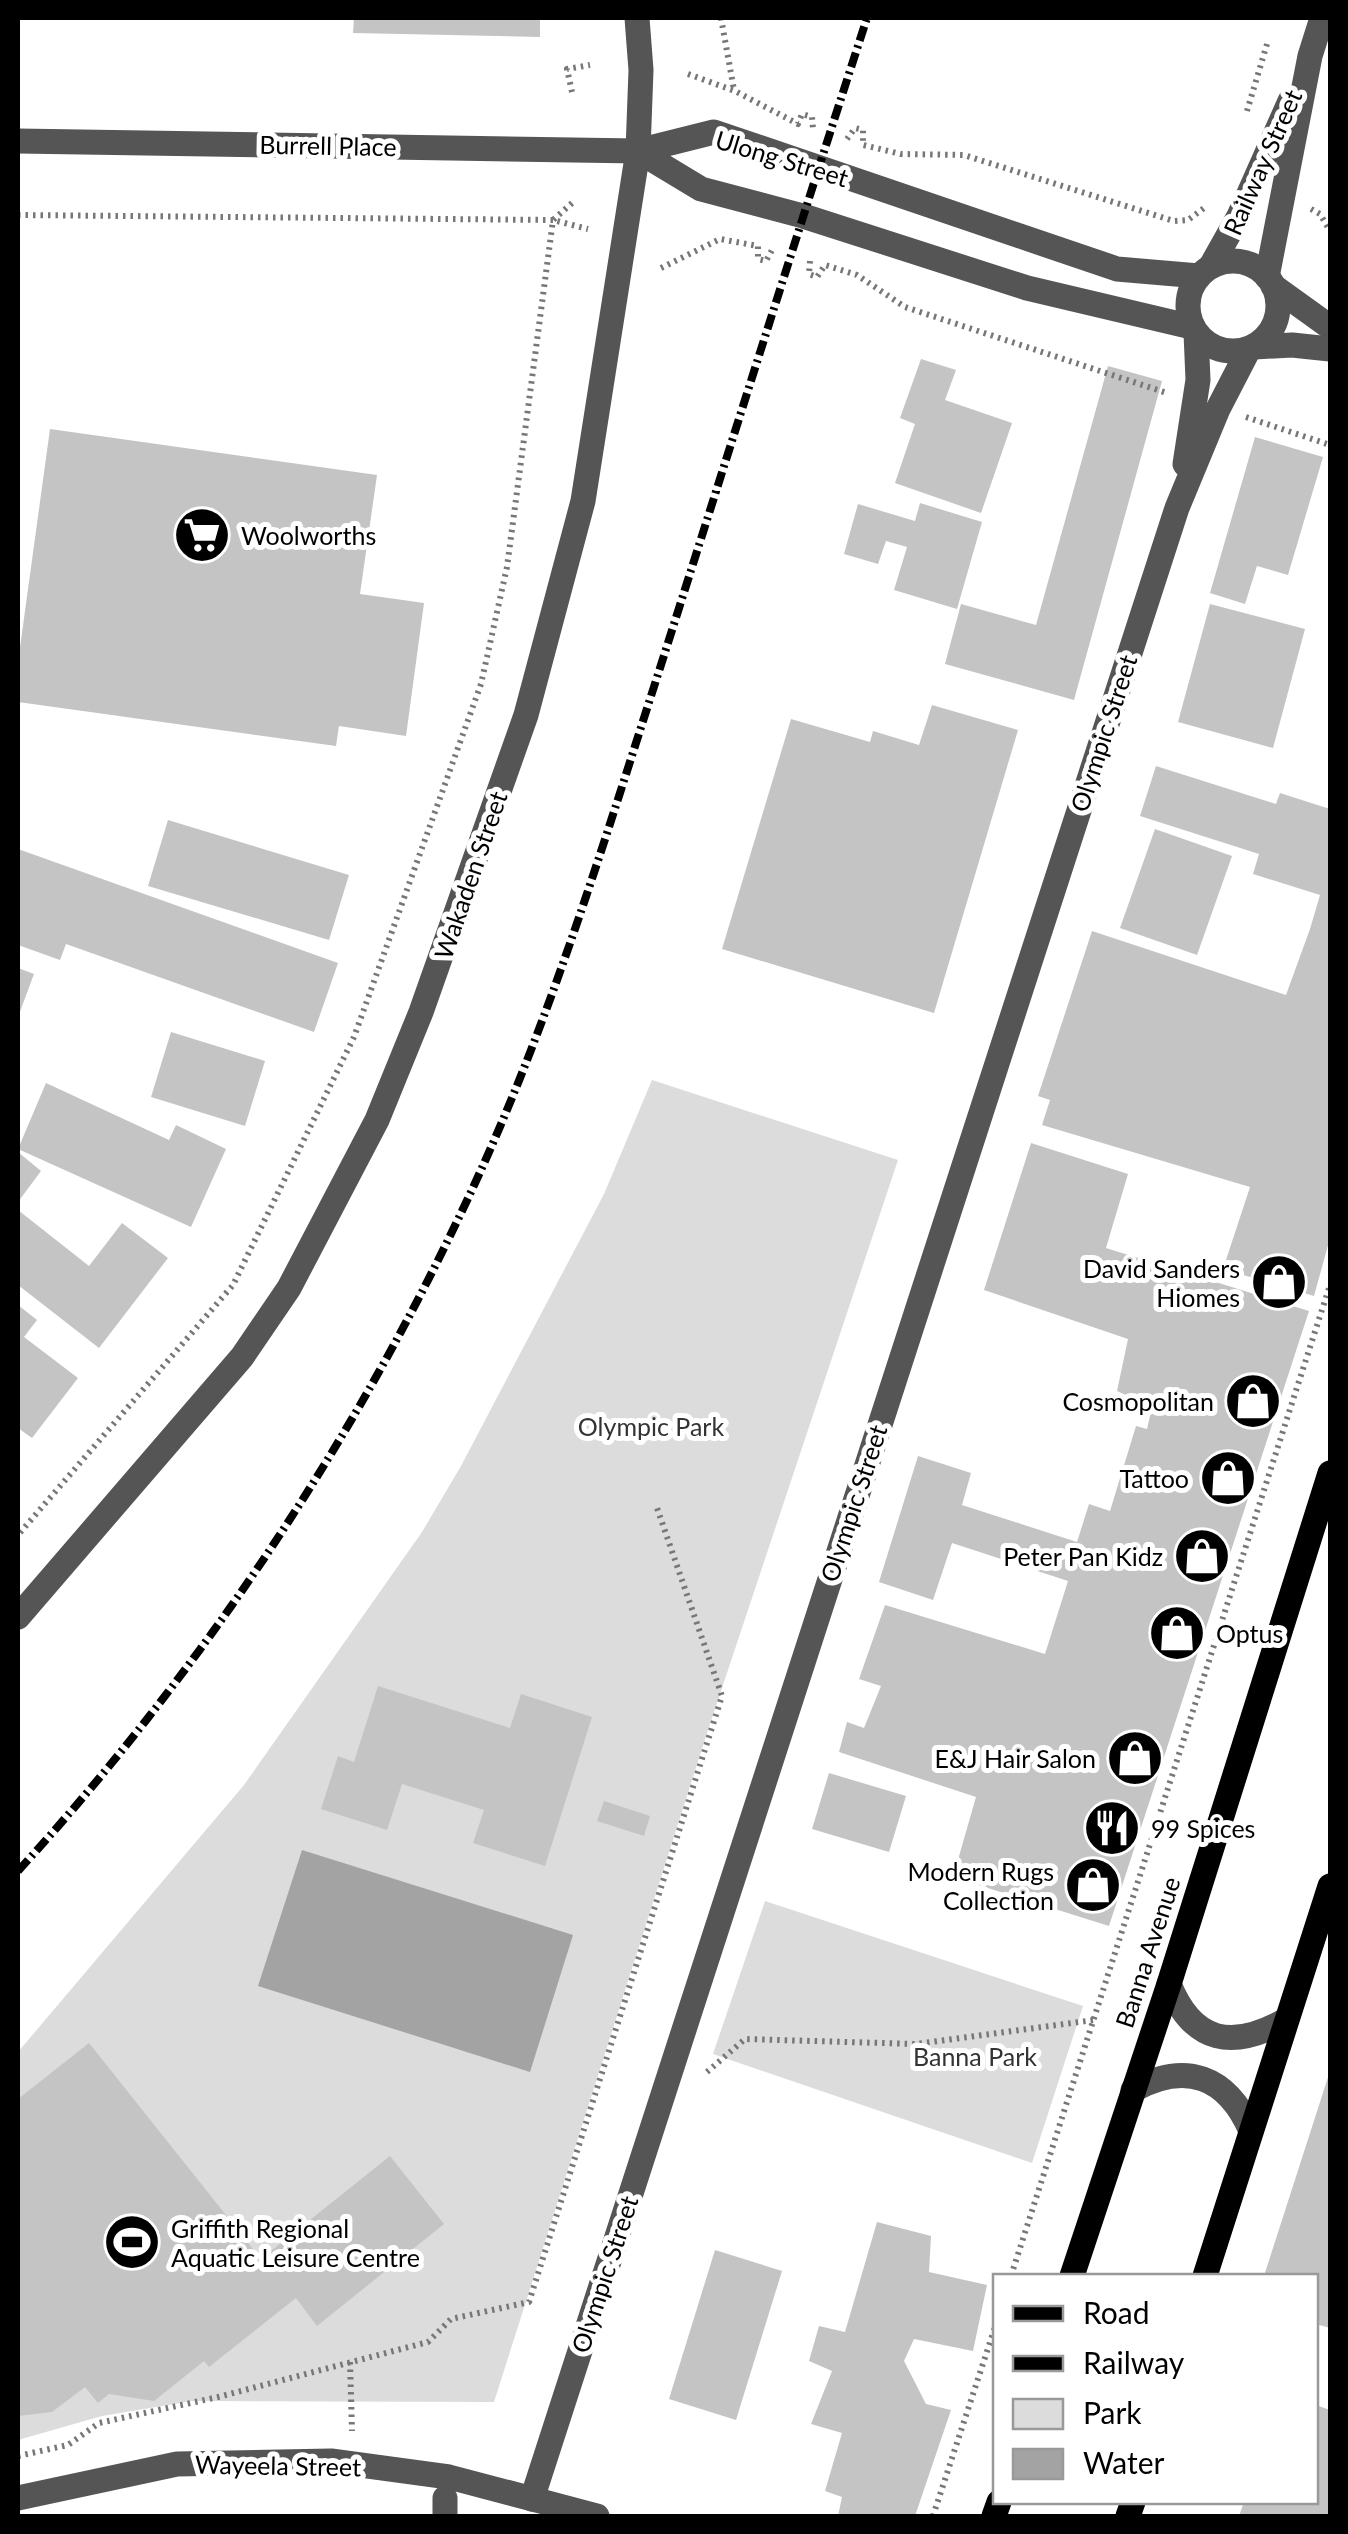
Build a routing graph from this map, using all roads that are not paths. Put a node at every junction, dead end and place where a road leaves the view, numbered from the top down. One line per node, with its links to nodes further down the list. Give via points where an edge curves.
1 (638, 18): 5 (street, Wakaden Street)
2 (1322, 18): 3 (street, Railway Street)
3 (1310, 56): 6 (street, Railway Street, via 1239,216); 7 (street, Railway Street)
4 (18, 141): 5 (street, Burrell Place)
5 (638, 151): 6 (street, Ulong Street, via 714,132 1104,265 1141,273); 9 (street, Ulong Street, via 701,189 1041,292); 14 (street, Wakaden Street, via 583,501 526,716 377,1120 289,1288 242,1357)
6 (1205, 271): 7 (street, via 1241,262); 9 (street, via 1188,301)
7 (1270, 281): 8 (street); 10 (street, via 1278,314 1266,338)
8 (1330, 327)
9 (1194, 330): 10 (street, via 1220,350); 12 (street, Olympic Street)
10 (1252, 348): 11 (street); 12 (street, Olympic Street)
11 (1330, 348)
12 (1206, 407): 23 (street, Olympic Street)
13 (1330, 1473): 16 (main road, Banna Avenue)
14 (18, 1617)
15 (1330, 1886): 17 (main road)
16 (1169, 1984): 17 (street, via 1186,2016 1213,2036 1252,2037); 18 (main road, Banna Avenue)
17 (1286, 2020): 19 (main road)
18 (1133, 2090): 19 (street, via 1163,2077 1201,2078 1232,2098); 20 (main road, Banna Avenue)
19 (1251, 2131): 21 (main road)
20 (1073, 2274)
21 (1205, 2274)
22 (18, 2498): 23 (street, Wayeela Street, via 177,2464 330,2462 449,2478)
23 (532, 2499): 24 (street, Wayeela Street)
24 (597, 2516)

